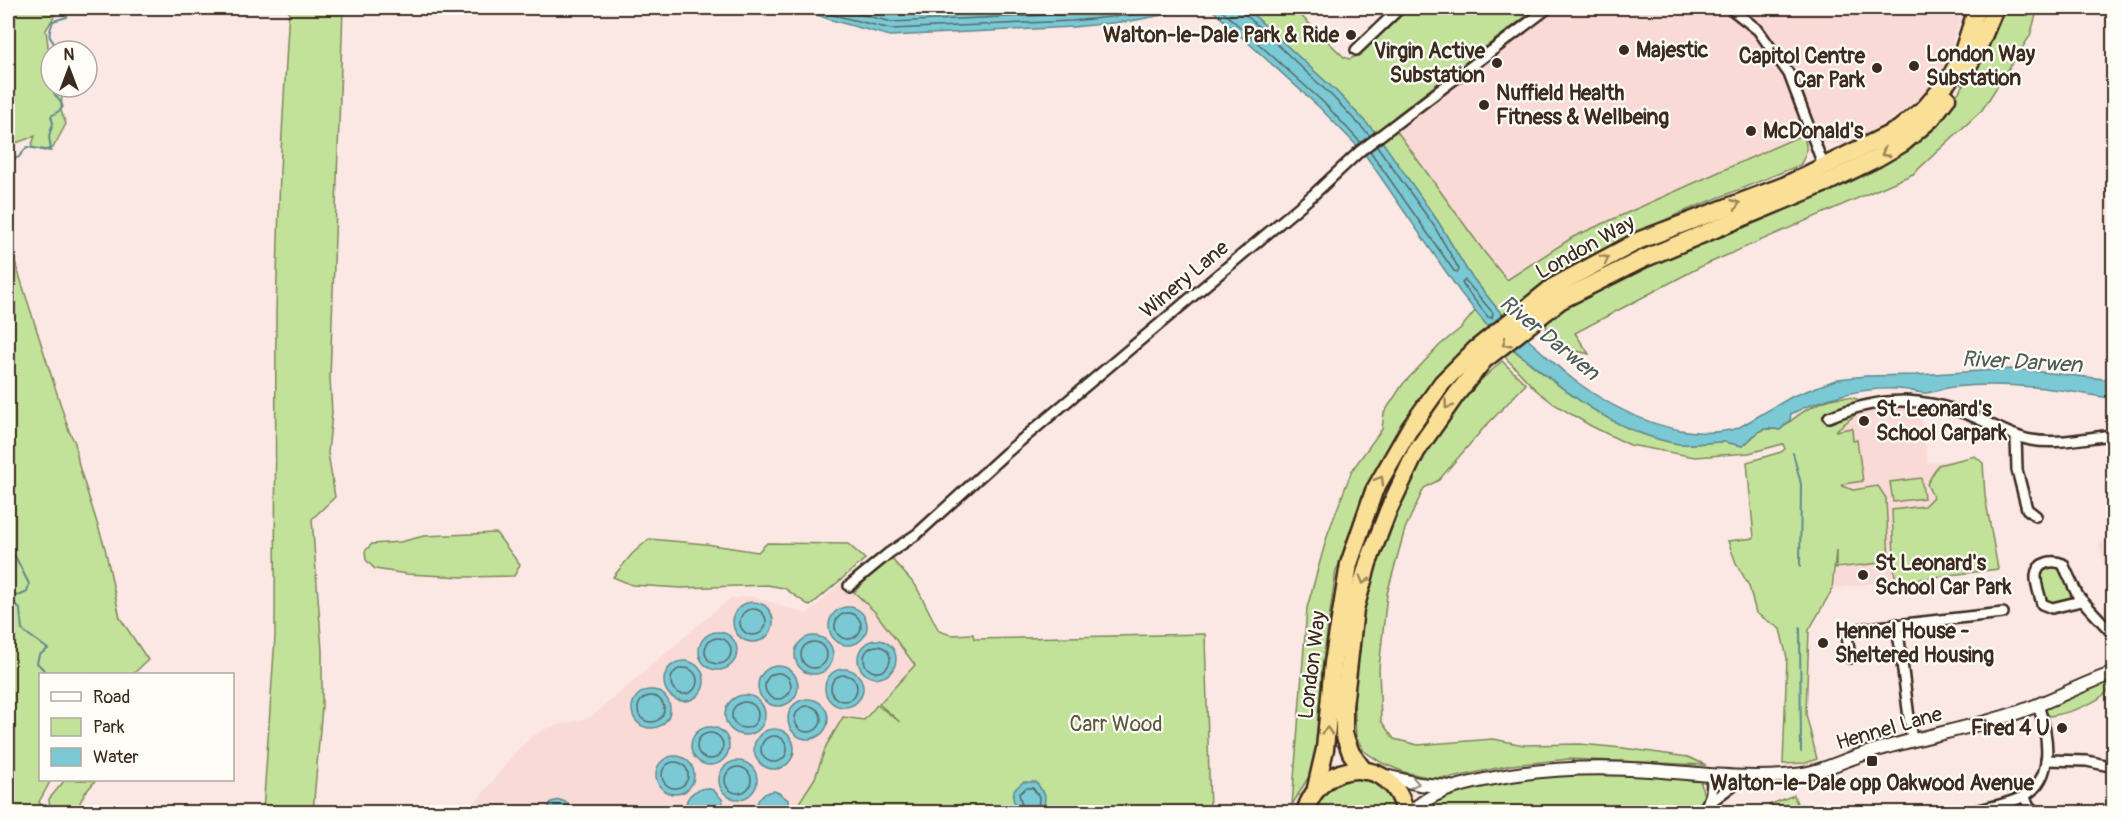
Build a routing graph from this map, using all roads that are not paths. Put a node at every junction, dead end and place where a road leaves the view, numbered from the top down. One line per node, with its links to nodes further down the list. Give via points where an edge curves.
1 (1400, 8): 6 (street)
2 (1548, 8): 13 (street, Winery Lane, via 1362,149 916,534)
3 (1730, 8): 7 (street, via 1758,30 1790,74)
4 (1977, 8): 7 (highway, London Way, via 1949,80 1925,108 1898,130)
5 (1995, 8): 7 (highway, London Way, one-way to 7, via 1977,51 1932,118 1903,143 1877,158)
6 (1356, 50)
7 (1826, 175): 8 (highway, London Way, via 1786,185 1640,240 1557,294)
8 (1480, 354): 24 (highway, London Way, one-way to 24, via 1416,452 1388,511 1355,609 1344,734 1351,753); 28 (highway, London Way, one-way to 8, via 1325,749 1348,564 1374,491 1410,428 1442,383)
9 (1829, 417): 11 (street, via 1861,406 1901,400 1927,402)
10 (2114, 435): 11 (street, via 2046,442)
11 (2016, 436): 12 (street, via 2019,478 2027,509)
12 (2036, 516)
13 (849, 586)
14 (2081, 601): 14 (street, via 2052,608 2042,604 2036,574 2039,569 2054,561 2064,564); 17 (street)
15 (2003, 613): 16 (street)
16 (1897, 624): 18 (street, via 1860,628 1847,635); 21 (street)
17 (2114, 635)
18 (1850, 658)
19 (2114, 673): 20 (main road, Hennel Lane)
20 (2038, 705): 21 (main road, Hennel Lane); 22 (street, via 2044,722)
21 (1912, 741): 26 (main road, Hennel Lane, via 1816,771)
22 (2046, 760): 23 (street, via 2078,760); 29 (street, via 2041,779)
23 (2114, 767)
24 (1370, 773): 27 (main road, Hennel Lane, one-way to 27); 28 (highway, via 1337,773); 32 (highway, London Way, via 1397,792)
25 (1711, 776): 26 (main road, Hennel Lane); 27 (main road, Hennel Lane, via 1630,769 1556,769); 30 (street, via 1713,787)
26 (1739, 778): 30 (street)
27 (1453, 787): 33 (main road, Hennel Lane, via 1419,804)
28 (1316, 789): 31 (highway, London Way)
29 (2024, 796): 35 (street); 36 (street)
30 (1708, 804): 34 (street)
31 (1305, 813)
32 (1405, 813)
33 (1411, 813)
34 (1702, 813)
35 (1970, 813)
36 (2035, 813)

